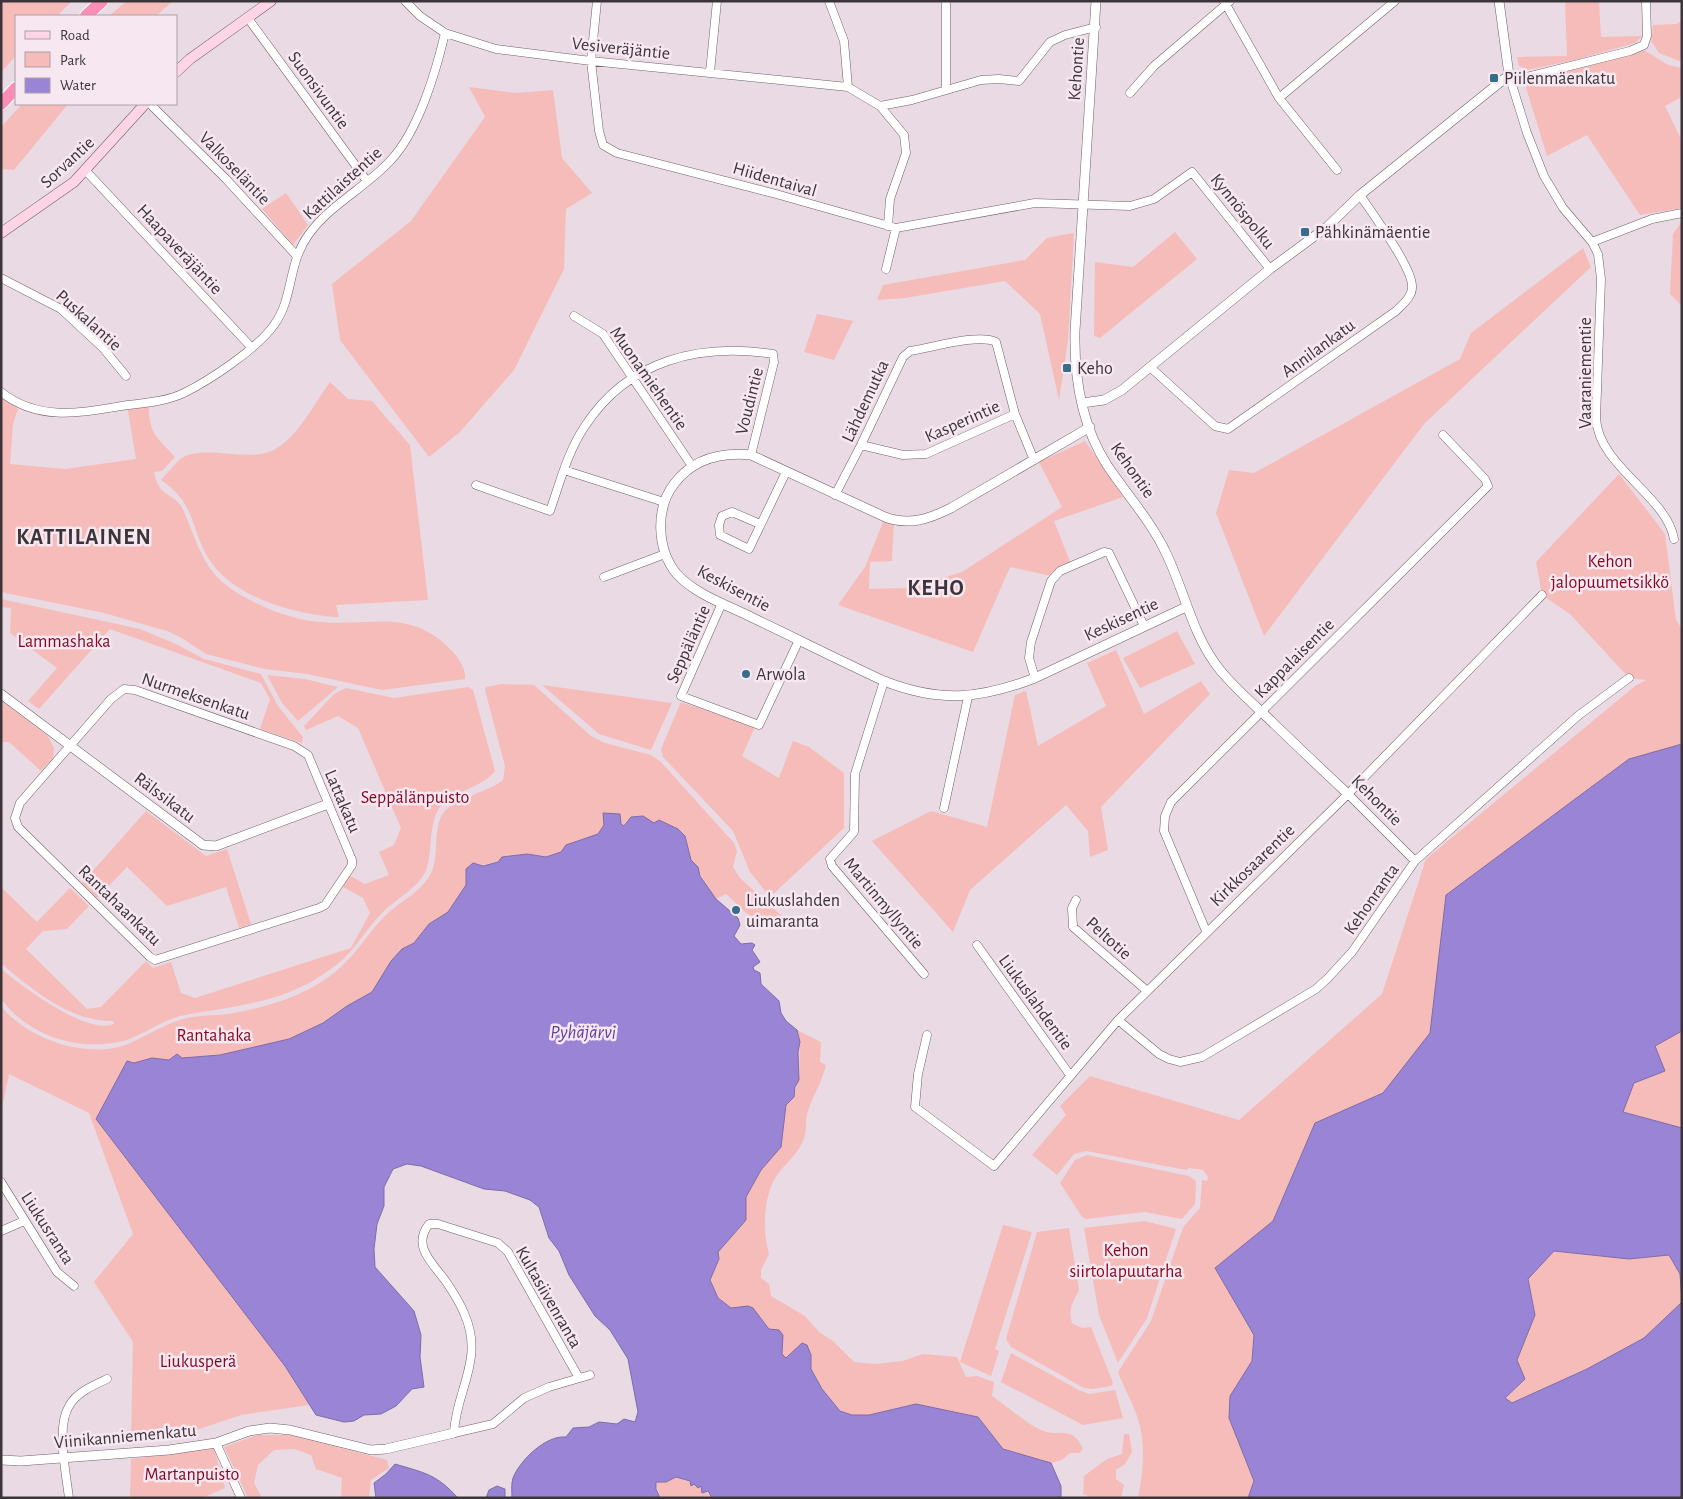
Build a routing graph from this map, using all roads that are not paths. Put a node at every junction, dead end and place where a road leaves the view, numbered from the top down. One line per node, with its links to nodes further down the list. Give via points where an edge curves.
1 (102, 1): 13 (highway)
2 (270, 1): 14 (main road)
3 (405, 1): 16 (street, Vesiveräjäntie)
4 (597, 1): 17 (street, Hiidentaival)
5 (717, 1): 19 (street)
6 (829, 1): 21 (street, via 844,41)
7 (1096, 1): 15 (street, Kehontie)
8 (1395, 1): 25 (street)
9 (1499, 1): 20 (street)
10 (1646, 1): 20 (street, via 1647,36 1644,45)
11 (1227, 2): 24 (street, via 1154,66); 25 (street)
12 (946, 4): 23 (street)
13 (87, 15)
14 (247, 17): 18 (main road); 32 (street, Suonsivuntie)
15 (1096, 27): 23 (street, via 1050,42 1019,81 981,80); 34 (street, Kehontie)
16 (445, 33): 17 (street, Vesiveräjäntie, via 496,49); 32 (street, Kattilaistentie, via 410,134 390,161)
17 (591, 61): 19 (street, Vesiveräjäntie); 36 (street, Hiidentaival, via 603,145 618,152)
18 (178, 70)
19 (710, 72): 21 (street, Vesiveräjäntie)
20 (1510, 78): 33 (street); 38 (street, via 1544,176 1563,208)
21 (848, 87): 29 (street)
22 (15, 89): 26 (highway)
23 (946, 89): 29 (street)
24 (1130, 93)
25 (1279, 98): 30 (street)
26 (1, 104)
27 (144, 105): 31 (main road, Sorvantie)
28 (151, 105): 39 (street, Valkoseläntie)
29 (880, 106): 36 (street, via 904,135 906,143 906,153 890,199)
30 (1337, 170)
31 (86, 171): 37 (main road, Sorvantie, via 63,191); 44 (street, Haapaveräjäntie)
32 (367, 181): 39 (street, Kattilaistentie, via 326,214)
33 (1360, 195): 41 (street, via 1327,227); 45 (street, Annilankatu, via 1408,270 1413,286 1408,300 1396,311 1228,429 1215,426)
34 (1083, 203): 36 (street, Hiidentaival, via 1035,203); 41 (street, Kynnöspolku, via 1103,207 1139,204 1154,199 1192,172); 49 (street, Kehontie, via 1075,344)
35 (1682, 213): 38 (street, via 1652,219)
36 (892, 227): 40 (street)
37 (1, 233)
38 (1592, 242): 63 (street, Vaaraniementie, via 1598,254 1601,279 1598,434 1609,452 1668,521)
39 (296, 255): 44 (street, Kattilaistentie, via 284,310)
40 (886, 269)
41 (1270, 269): 45 (street)
42 (1, 278): 46 (street, Puskalantie, via 61,309 103,348)
43 (574, 316): 47 (street, Muonamiehentie, via 603,334)
44 (252, 348): 48 (street, Kattilaistentie, via 183,394 149,402 83,413 50,413 21,405)
45 (1150, 367): 49 (street, via 1115,395)
46 (126, 376)
47 (634, 377): 54 (street, Voudintie, via 694,352 743,349 773,354 774,362); 56 (street, Muonamiehentie); 57 (street, via 598,408 585,426)
48 (1, 392)
49 (1082, 403): 51 (street, Kehontie)
50 (1015, 414): 53 (street, Kasperintie, via 926,454 903,455); 53 (street, Lähdemutka, via 996,342 978,339 910,352 896,370); 55 (street, Lähdemutka)
51 (1090, 427): 55 (street, Keskisentie); 68 (street, Kehontie, via 1107,465 1145,516 1167,554)
52 (1443, 435): 76 (street, Kappalaisentie, via 1486,479 1488,486)
53 (861, 445): 60 (street, Lähdemutka)
54 (751, 455): 56 (street, Keskisentie, via 714,456); 58 (street, Keskisentie)
55 (1034, 460): 60 (street, Keskisentie, via 951,508 922,520 894,521)
56 (692, 466): 61 (street, Keskisentie, via 675,482)
57 (564, 470): 59 (street, via 550,510); 61 (street)
58 (786, 472): 60 (street, Keskisentie); 62 (street)
59 (476, 485)
60 (835, 495)
61 (664, 502): 64 (street, Keskisentie, via 661,523)
62 (760, 524): 62 (street, via 749,549 720,535 718,525 722,516 732,512)
63 (1674, 539)
64 (665, 554): 65 (street); 67 (street, Keskisentie, via 687,583)
65 (604, 578)
66 (1542, 595): 79 (street, Kirkkosaarentie)
67 (722, 603): 70 (street, Keskisentie); 70 (street, Seppäläntie, via 681,696 759,724)
68 (1186, 607): 69 (street, Keskisentie); 76 (street, Kehontie, via 1207,652 1220,671)
69 (1144, 626): 71 (street, Keskisentie); 71 (street, via 1110,553 1104,552 1060,571 1051,581 1031,642 1029,658)
70 (799, 640): 73 (street, Keskisentie)
71 (1035, 678): 75 (street, Keskisentie)
72 (1629, 678): 82 (street, Kehonranta, via 1579,715)
73 (884, 681): 75 (street, Keskisentie, via 920,692); 87 (street, Martinmyllyntie, via 855,774 854,832 830,859 832,866)
74 (1, 694): 77 (street, Rälssikatu)
75 (968, 697): 81 (street)
76 (1261, 712): 79 (street, Kehontie); 85 (street, Kappalaisentie, via 1185,786 1164,816 1164,831)
77 (70, 746): 78 (street, Nurmeksenkatu, via 117,693 128,689); 80 (street, Rälssikatu, via 207,846 216,846); 83 (street, Rantahaankatu, via 20,803 15,813 16,823 155,960 319,908 325,905)
78 (302, 750): 80 (street, Lattakatu, via 308,756)
79 (1348, 794): 82 (street, Kehontie); 85 (street, Kirkkosaarentie)
80 (328, 804): 83 (street, Lattakatu)
81 (944, 808)
82 (1414, 861): 89 (street, Kehonranta, via 1352,952 1328,978 1202,1057 1180,1062 1169,1059)
83 (352, 865)
84 (1076, 900): 88 (street, Peltotie, via 1072,908 1073,927)
85 (1206, 931): 88 (street, Kirkkosaarentie)
86 (977, 945): 91 (street, Liukuslahdentie)
87 (924, 974)
88 (1146, 990): 89 (street, Kirkkosaarentie)
89 (1118, 1020): 91 (street, Kirkkosaarentie)
90 (927, 1035): 91 (street, Kirkkosaarentie, via 915,1107 994,1166)
91 (1070, 1075)
92 (1, 1182): 93 (street, Liukusranta)
93 (24, 1221): 94 (street); 95 (street, Liukusranta, via 57,1272)
94 (1, 1232)
95 (74, 1286)
96 (590, 1375): 98 (street)
97 (107, 1378): 101 (street, via 90,1387 69,1405 64,1426)
98 (579, 1378): 99 (street, via 524,1398 493,1424); 99 (street, Kultasiivenranta, via 508,1252 498,1243 429,1224 424,1230 422,1247 426,1258 464,1313 471,1345 469,1377 455,1415)
99 (454, 1433): 100 (street, Viinikanniemenkatu, via 379,1450 356,1448 278,1428 259,1429)
100 (216, 1443): 101 (street, Viinikanniemenkatu); 104 (street)
101 (64, 1458): 102 (street, Viinikanniemenkatu); 103 (street)
102 (1, 1460)
103 (69, 1498)
104 (241, 1498)

